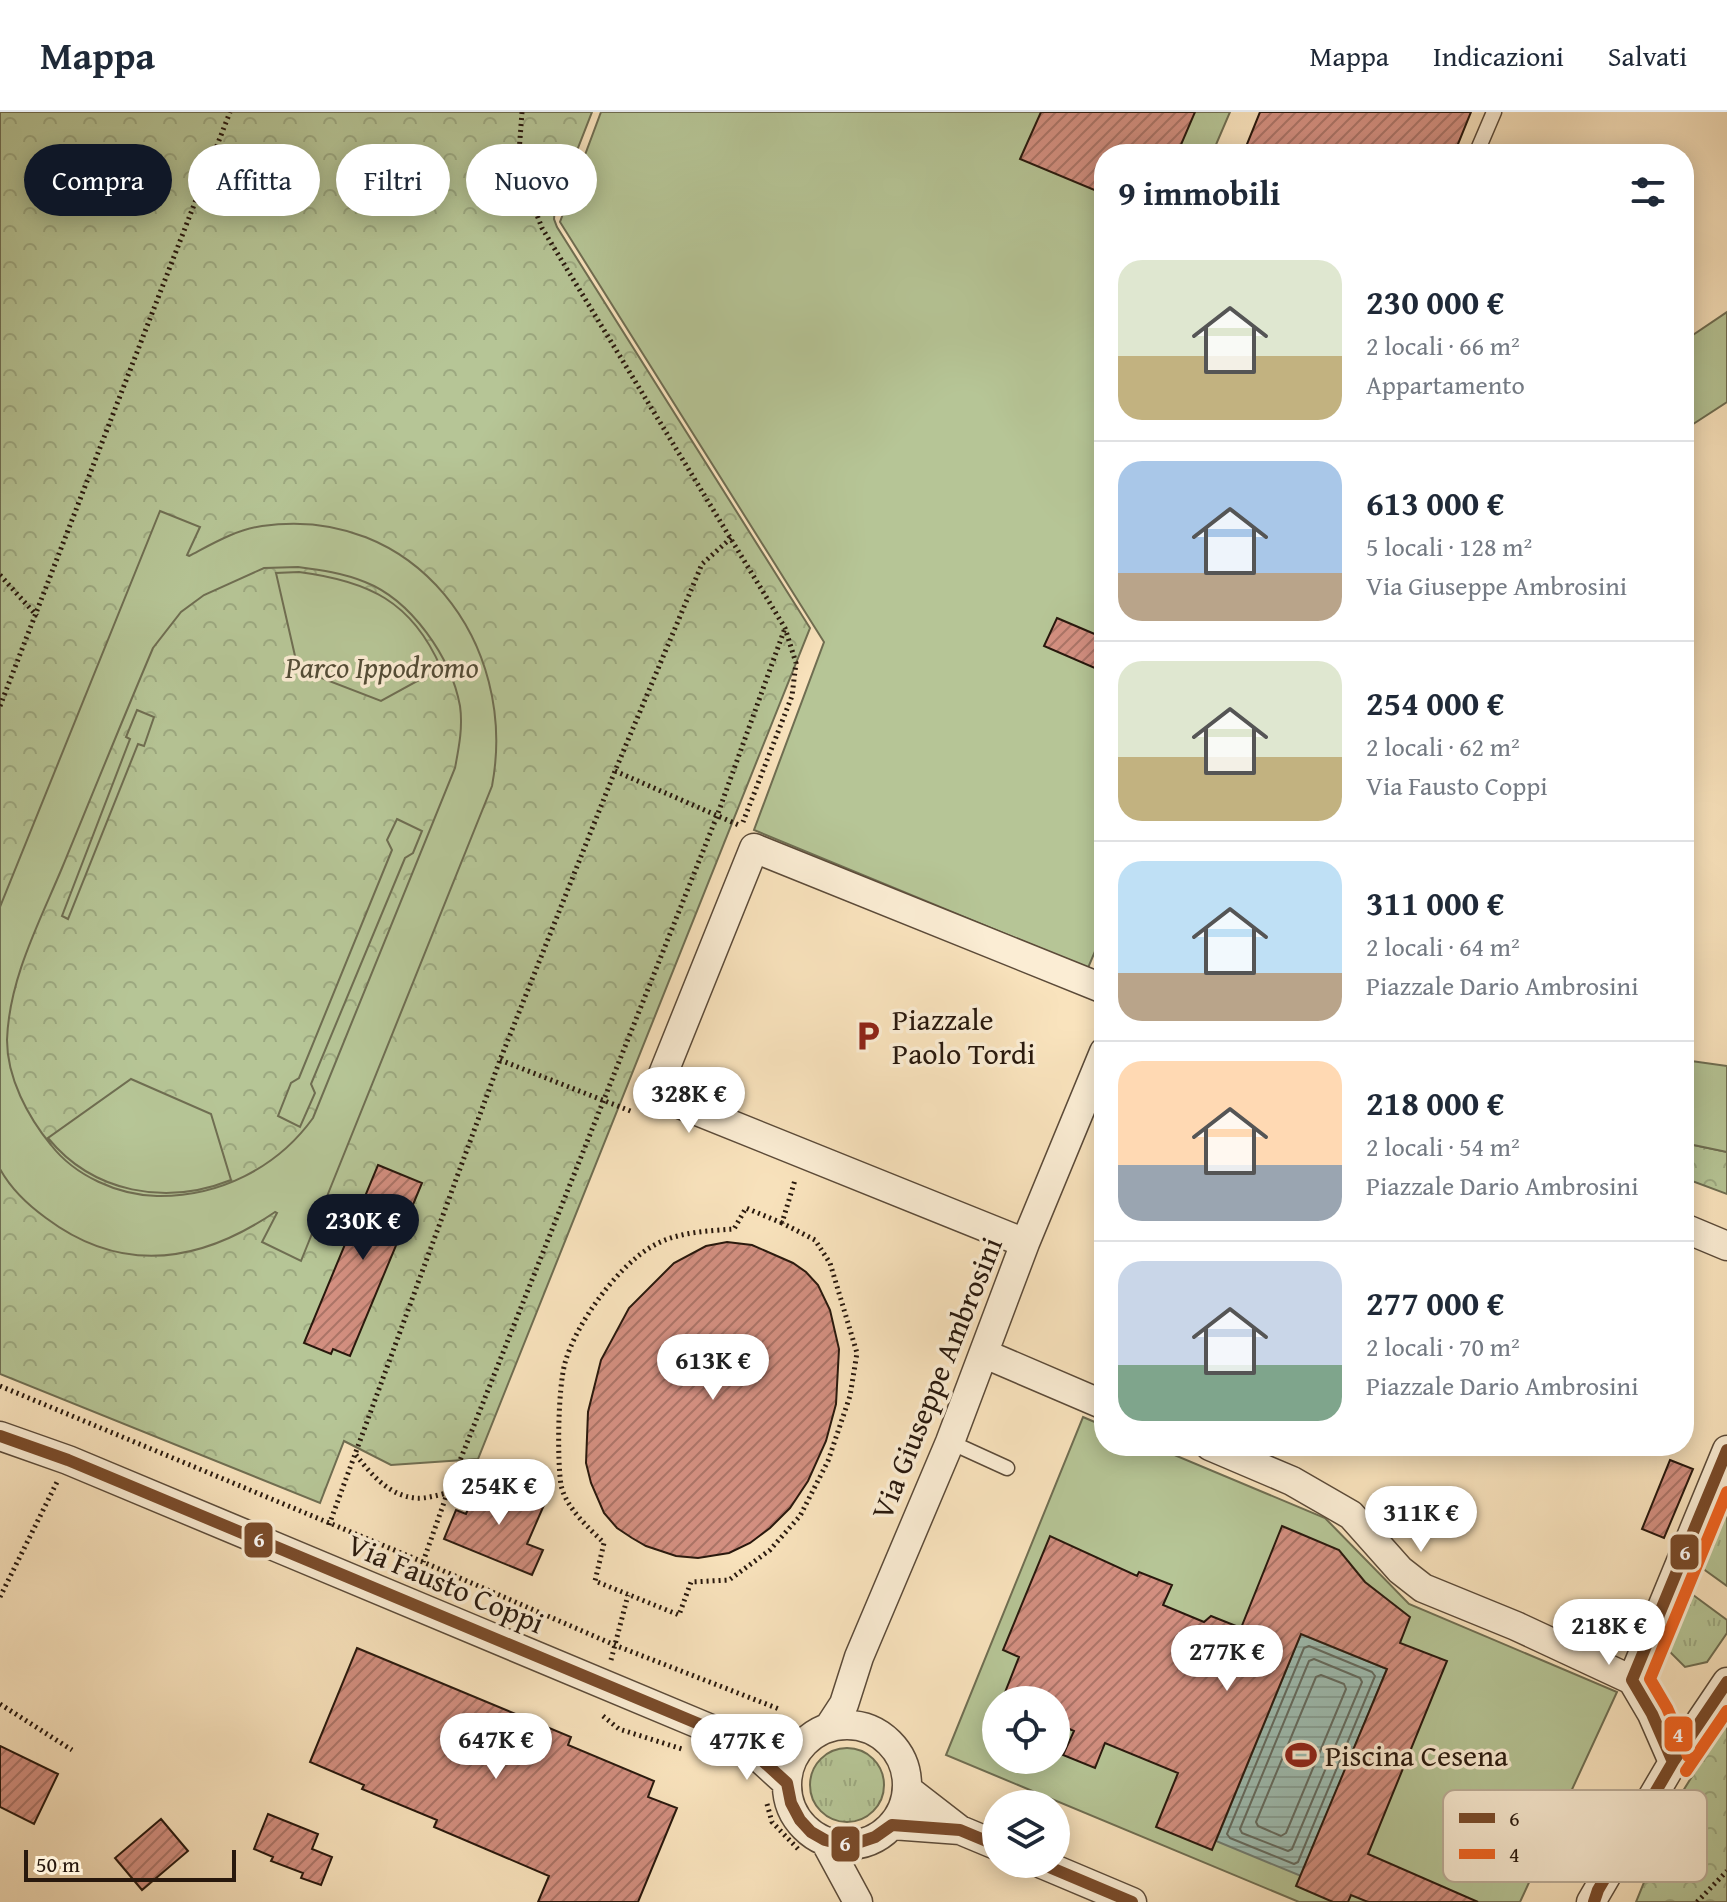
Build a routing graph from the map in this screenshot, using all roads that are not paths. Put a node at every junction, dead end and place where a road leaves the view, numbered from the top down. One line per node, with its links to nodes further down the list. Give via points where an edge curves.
1 (1494, 112): 2 (lane)
2 (1480, 144)
3 (1094, 985): 6 (street, via 748,837 655,1094)
4 (1094, 1076): 6 (street, Via Giuseppe Ambrosini)
5 (1694, 1232): 7 (street)
6 (1025, 1243): 8 (street, Via Giuseppe Ambrosini)
7 (1727, 1246)
8 (985, 1354): 9 (street); 11 (street, Via Giuseppe Ambrosini)
9 (1094, 1401)
10 (0, 1436): 20 (street, Via Fausto Coppi)
11 (950, 1442): 14 (lane); 15 (street, Via Giuseppe Ambrosini)
12 (1727, 1450): 16 (street)
13 (1233, 1456): 16 (street, via 1351,1515 1423,1588)
14 (1007, 1468)
15 (859, 1657): 18 (street, Via Giuseppe Ambrosini, via 844,1704); 19 (street)
16 (1632, 1680): 22 (street)
17 (1727, 1682): 22 (street)
18 (829, 1727): 19 (street); 21 (street)
19 (874, 1731): 24 (street, via 900,1755)
20 (742, 1742): 21 (street); 23 (street, Via Fausto Coppi)
21 (804, 1743): 23 (street)
22 (1673, 1762): 25 (street)
23 (776, 1788): 30 (street)
24 (907, 1789): 26 (street); 27 (street)
25 (1657, 1790)
26 (892, 1825): 27 (street); 29 (street)
27 (960, 1830): 28 (street)
28 (982, 1839)
29 (866, 1842): 30 (street); 32 (street)
30 (814, 1847): 32 (street)
31 (1070, 1876): 33 (street)
32 (859, 1902)
33 (1132, 1902)

